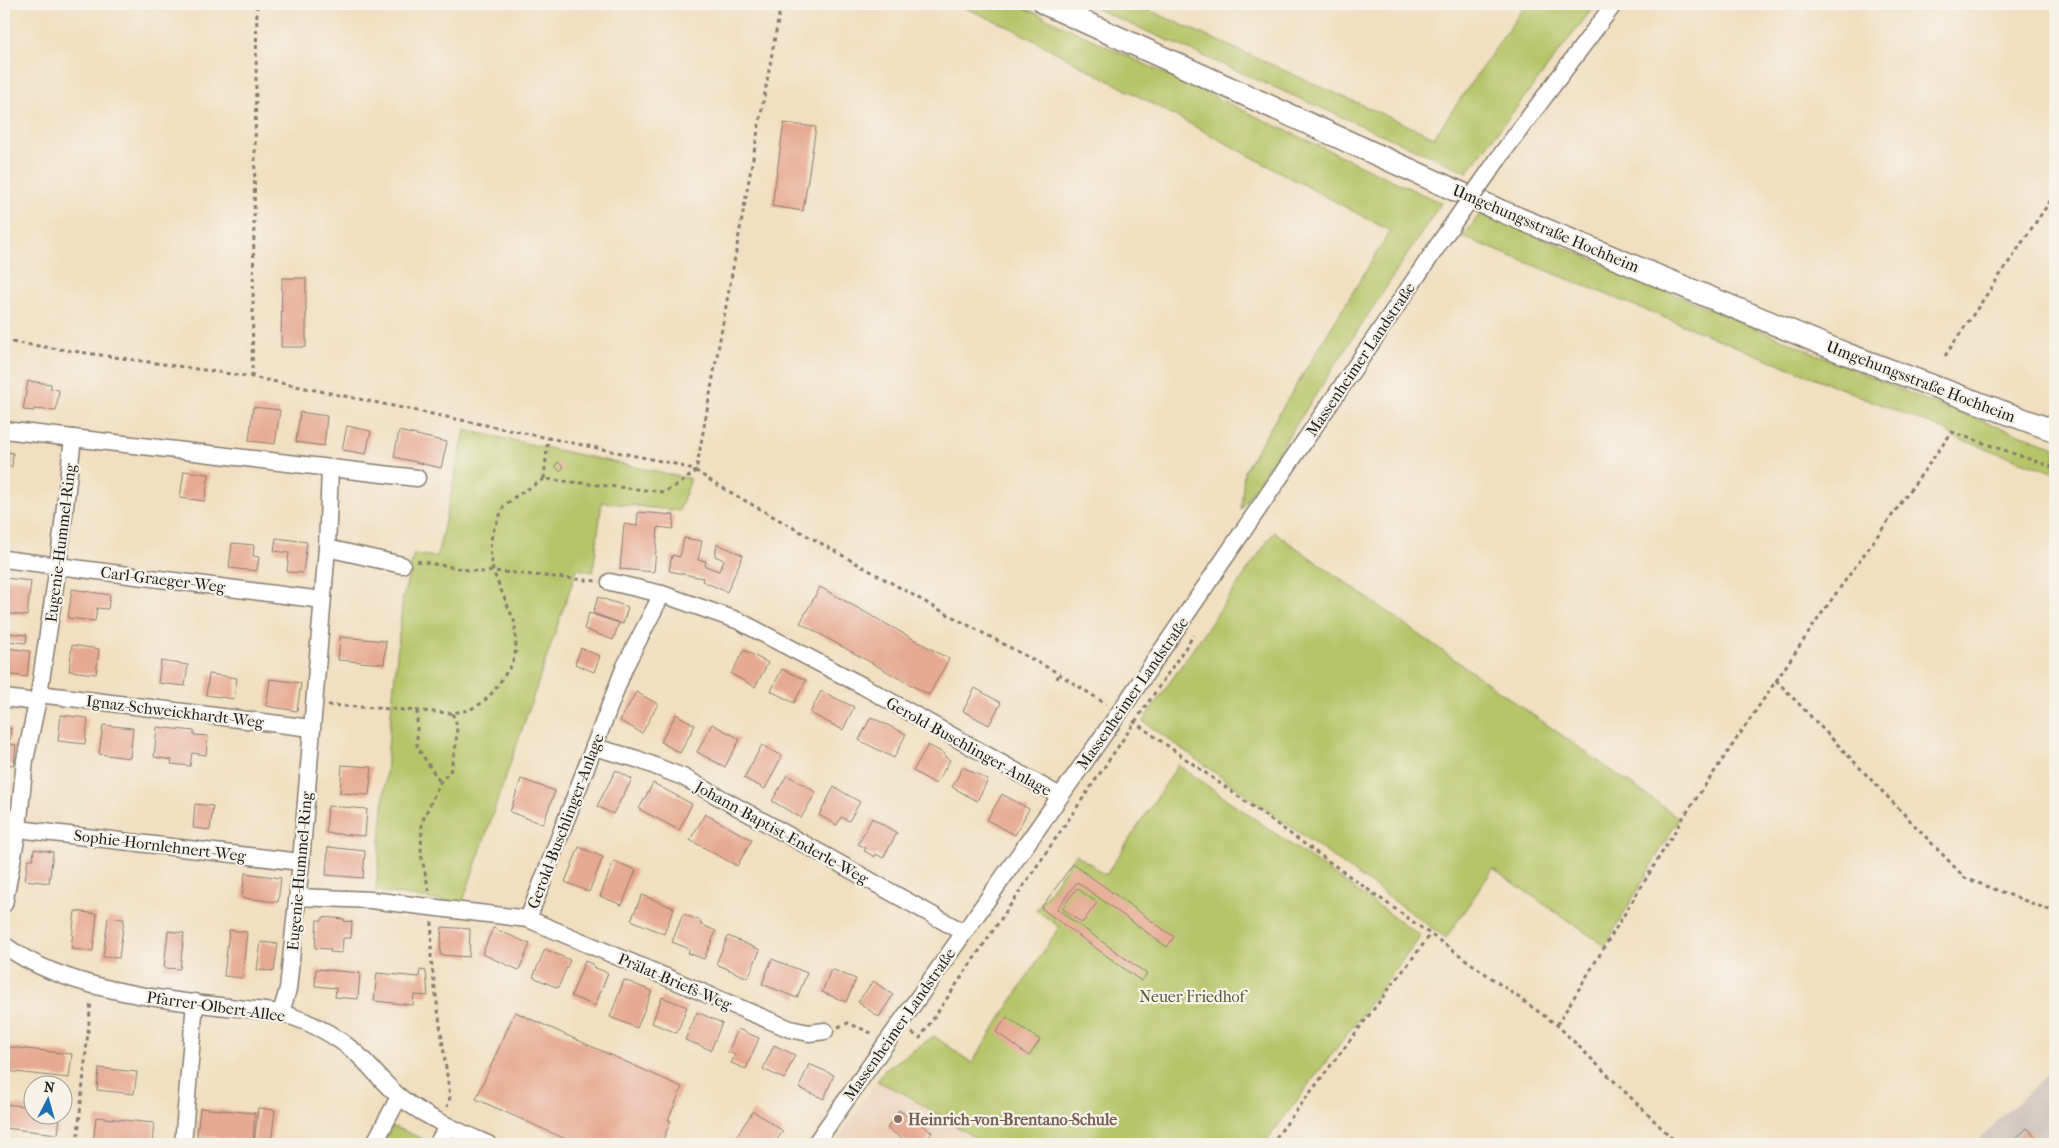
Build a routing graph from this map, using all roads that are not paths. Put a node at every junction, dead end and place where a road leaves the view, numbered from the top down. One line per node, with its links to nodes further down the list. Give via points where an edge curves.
1 (1046, 4): 4 (main road, Umgehungsstraße Hochheim, via 1501,210 1844,353)
2 (1614, 4): 19 (street, Massenheimer Landstraße, bridge, via 1442,238)
3 (4, 430): 5 (street)
4 (2055, 431)
5 (73, 438): 6 (street); 11 (street, Eugenie-Hummel-Ring)
6 (330, 469): 7 (street); 8 (street, Eugenie-Hummel-Ring)
7 (417, 478)
8 (326, 548): 10 (street); 14 (street, Eugenie-Hummel-Ring)
9 (4, 559): 11 (street, Carl-Graeger-Weg)
10 (402, 565)
11 (58, 566): 14 (street, Carl-Graeger-Weg); 16 (street, Eugenie-Hummel-Ring)
12 (610, 582): 13 (street, Gerold-Buschlinger-Anlage)
13 (662, 594): 18 (street, Gerold-Buschlinger-Anlage, via 625,666); 19 (street, Gerold-Buschlinger-Anlage, via 739,621)
14 (322, 600): 17 (street, Eugenie-Hummel-Ring)
15 (4, 698): 16 (street, Ignaz-Schweickhardt-Weg)
16 (38, 698): 17 (street, Ignaz-Schweickhardt-Weg); 20 (street, Eugenie-Hummel-Ring, via 25,760)
17 (311, 728): 21 (street, Eugenie-Hummel-Ring)
18 (594, 747): 24 (street, Gerold-Buschlinger-Anlage); 25 (street, Johann-Baptist-Enderle-Weg, via 683,777)
19 (1060, 796): 25 (street, Massenheimer Landstraße)
20 (18, 829): 21 (street, Sophie-Hornlehnert-Weg); 23 (street, Eugenie-Hummel-Ring)
21 (301, 862): 22 (street, Eugenie-Hummel-Ring)
22 (298, 897): 24 (street, Gerold-Buschlinger-Anlage, via 371,900); 28 (street, Eugenie-Hummel-Ring, via 288,989)
23 (4, 904)
24 (528, 919): 29 (street, Prälat-Briefs-Weg, via 790,1029 809,1033)
25 (963, 932): 36 (street, Massenheimer Landstraße)
26 (6, 952): 27 (street, Pfarrer-Olbert-Allee, via 93,985)
27 (195, 1002): 28 (street, Pfarrer-Olbert-Allee); 32 (street)
28 (281, 1013): 30 (street, Pfarrer-Olbert-Allee, via 332,1035)
29 (825, 1031)
30 (399, 1097): 31 (street, Pfarrer-Olbert-Allee); 33 (street)
31 (448, 1126): 34 (street); 35 (street, Pfarrer-Olbert-Allee)
32 (183, 1144)
33 (374, 1144)
34 (437, 1144)
35 (488, 1144)
36 (815, 1144)

